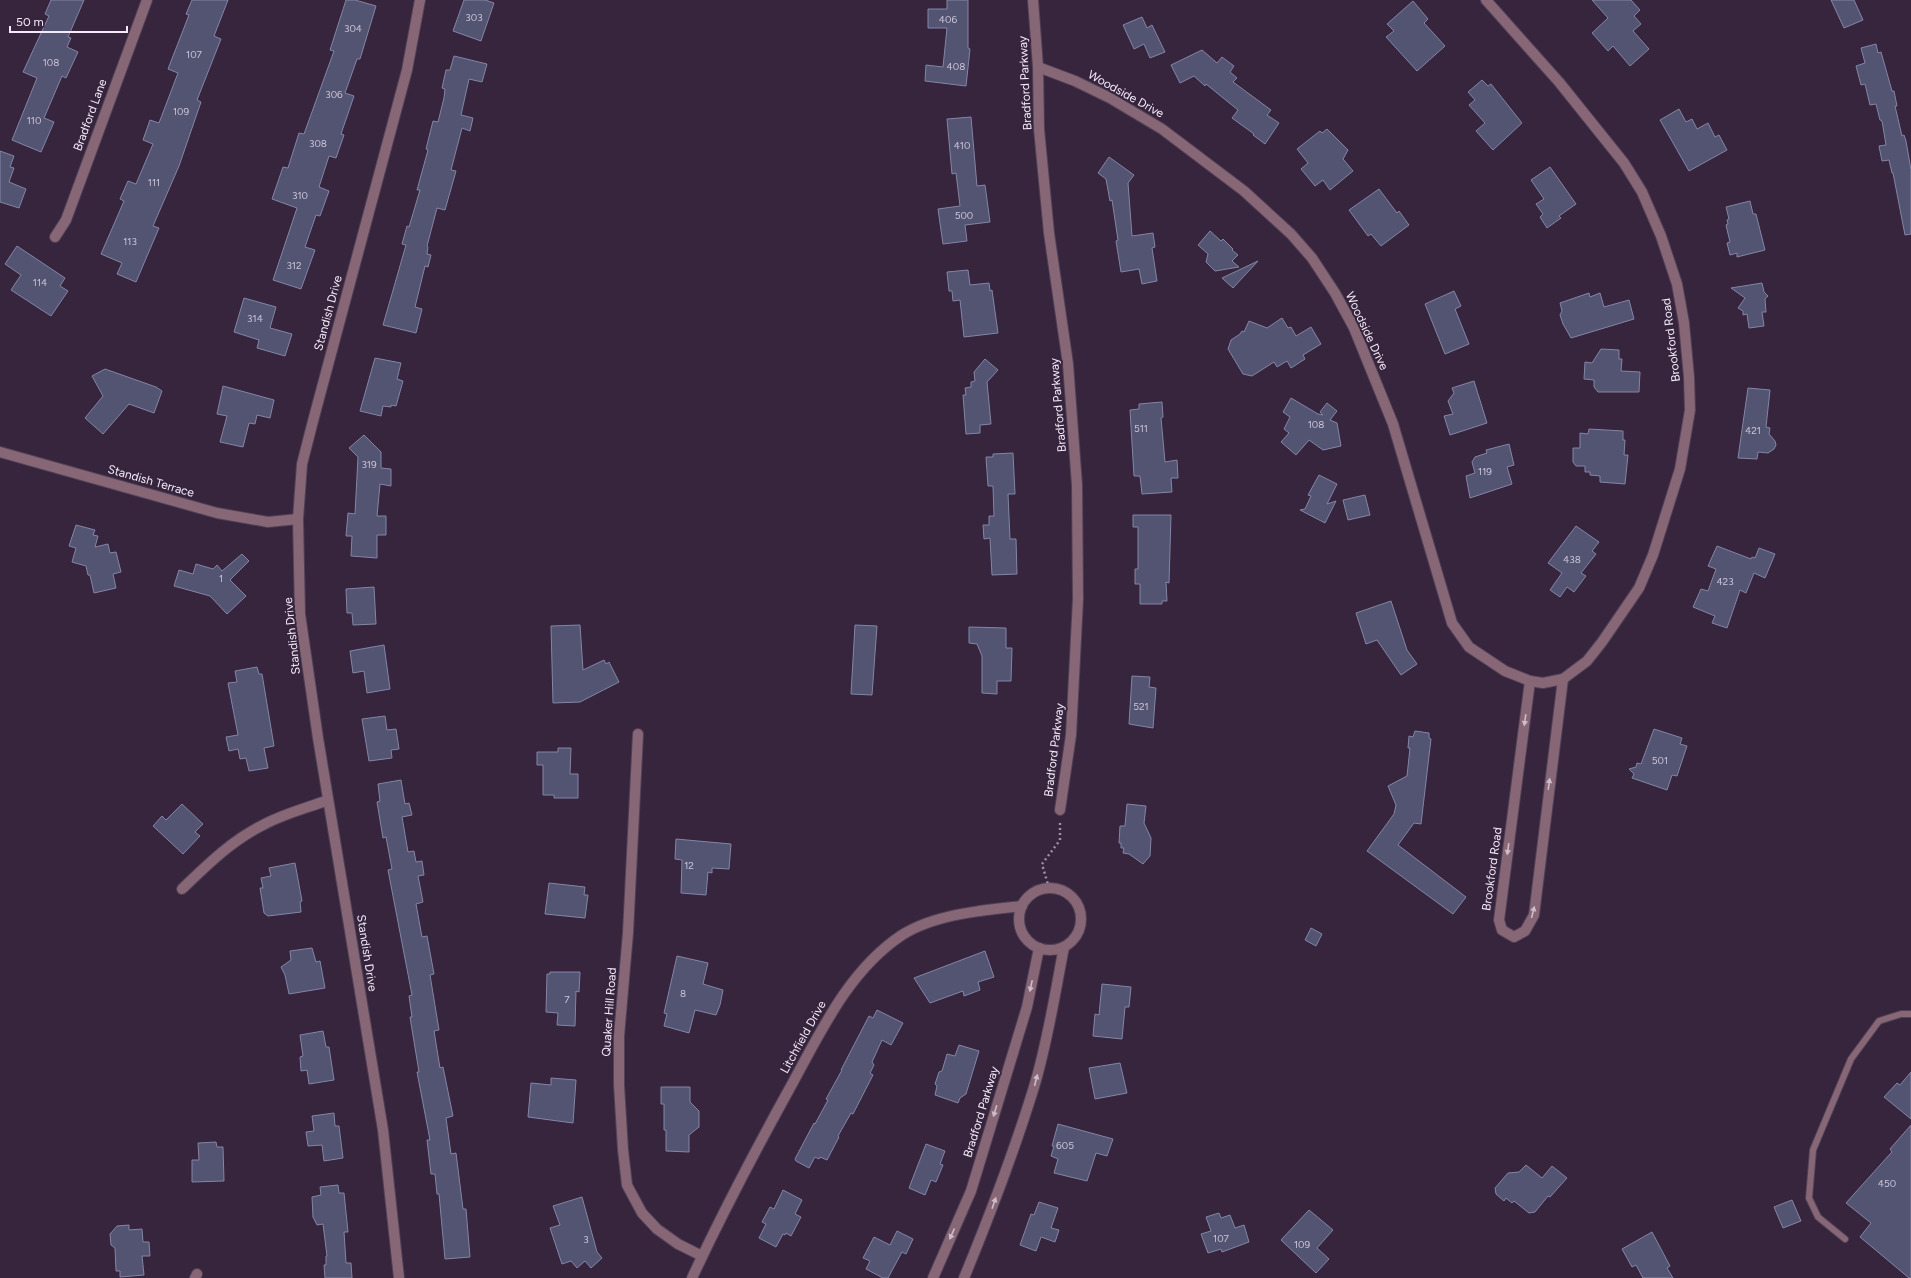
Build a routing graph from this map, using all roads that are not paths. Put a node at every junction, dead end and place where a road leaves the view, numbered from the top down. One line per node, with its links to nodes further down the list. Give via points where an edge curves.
1 (146, 0): 6 (street, Bradford Lane, via 66,220)
2 (420, 0): 8 (street, Standish Drive, via 407,70 302,464)
3 (1033, 0): 5 (street, Bradford Parkway)
4 (1486, 0): 9 (street, Brookford Road, via 1559,82 1624,163 1642,192 1661,236 1676,284 1684,323 1690,410 1680,469 1654,555 1638,588 1602,642 1587,660)
5 (1038, 67): 10 (street, Woodside Drive, via 1110,98 1162,129 1244,191 1291,234 1312,258 1354,328 1393,424 1452,623 1469,646 1506,671); 13 (street, Bradford Parkway, via 1039,129 1049,233 1068,364 1077,485 1078,599 1071,735)
6 (55, 237)
7 (0, 452): 8 (street, Standish Terrace, via 217,513 268,522)
8 (298, 519): 12 (street, Standish Drive, via 300,614)
9 (1563, 679): 10 (street, Brookford Road, via 1543,683); 10 (street, Brookford Road, one-way to 9, via 1499,920 1502,930 1514,938 1525,931 1534,915)
10 (1530, 681)
11 (638, 734): 20 (street, Quaker Hill Road, via 628,933 619,1036 619,1085 627,1185 642,1213 657,1229 678,1244)
12 (328, 800): 14 (street, via 263,825 233,842); 21 (street, Standish Drive, via 383,1130)
13 (1060, 810)
14 (182, 889)
15 (1022, 906): 16 (street, via 1033,894 1049,888 1068,895 1077,904 1080,912 1080,928 1071,942); 17 (street, via 1019,916 1022,931 1030,943); 20 (street, Litchfield Drive, via 957,914 927,924 903,935 871,960 838,1001 736,1186)
16 (1064, 947): 17 (street, via 1056,950); 24 (street, one-way to 16, via 990,1216 1034,1086)
17 (1039, 948): 23 (street, Bradford Parkway, one-way to 23, via 1027,1007 971,1191)
18 (1911, 1014): 19 (lane, via 1901,1014 1879,1021 1851,1059 1813,1150 1809,1198 1818,1217)
19 (1845, 1239)
20 (702, 1256): 22 (street, Litchfield Drive)
21 (399, 1278)
22 (692, 1278)
23 (933, 1278)
24 (964, 1278)

